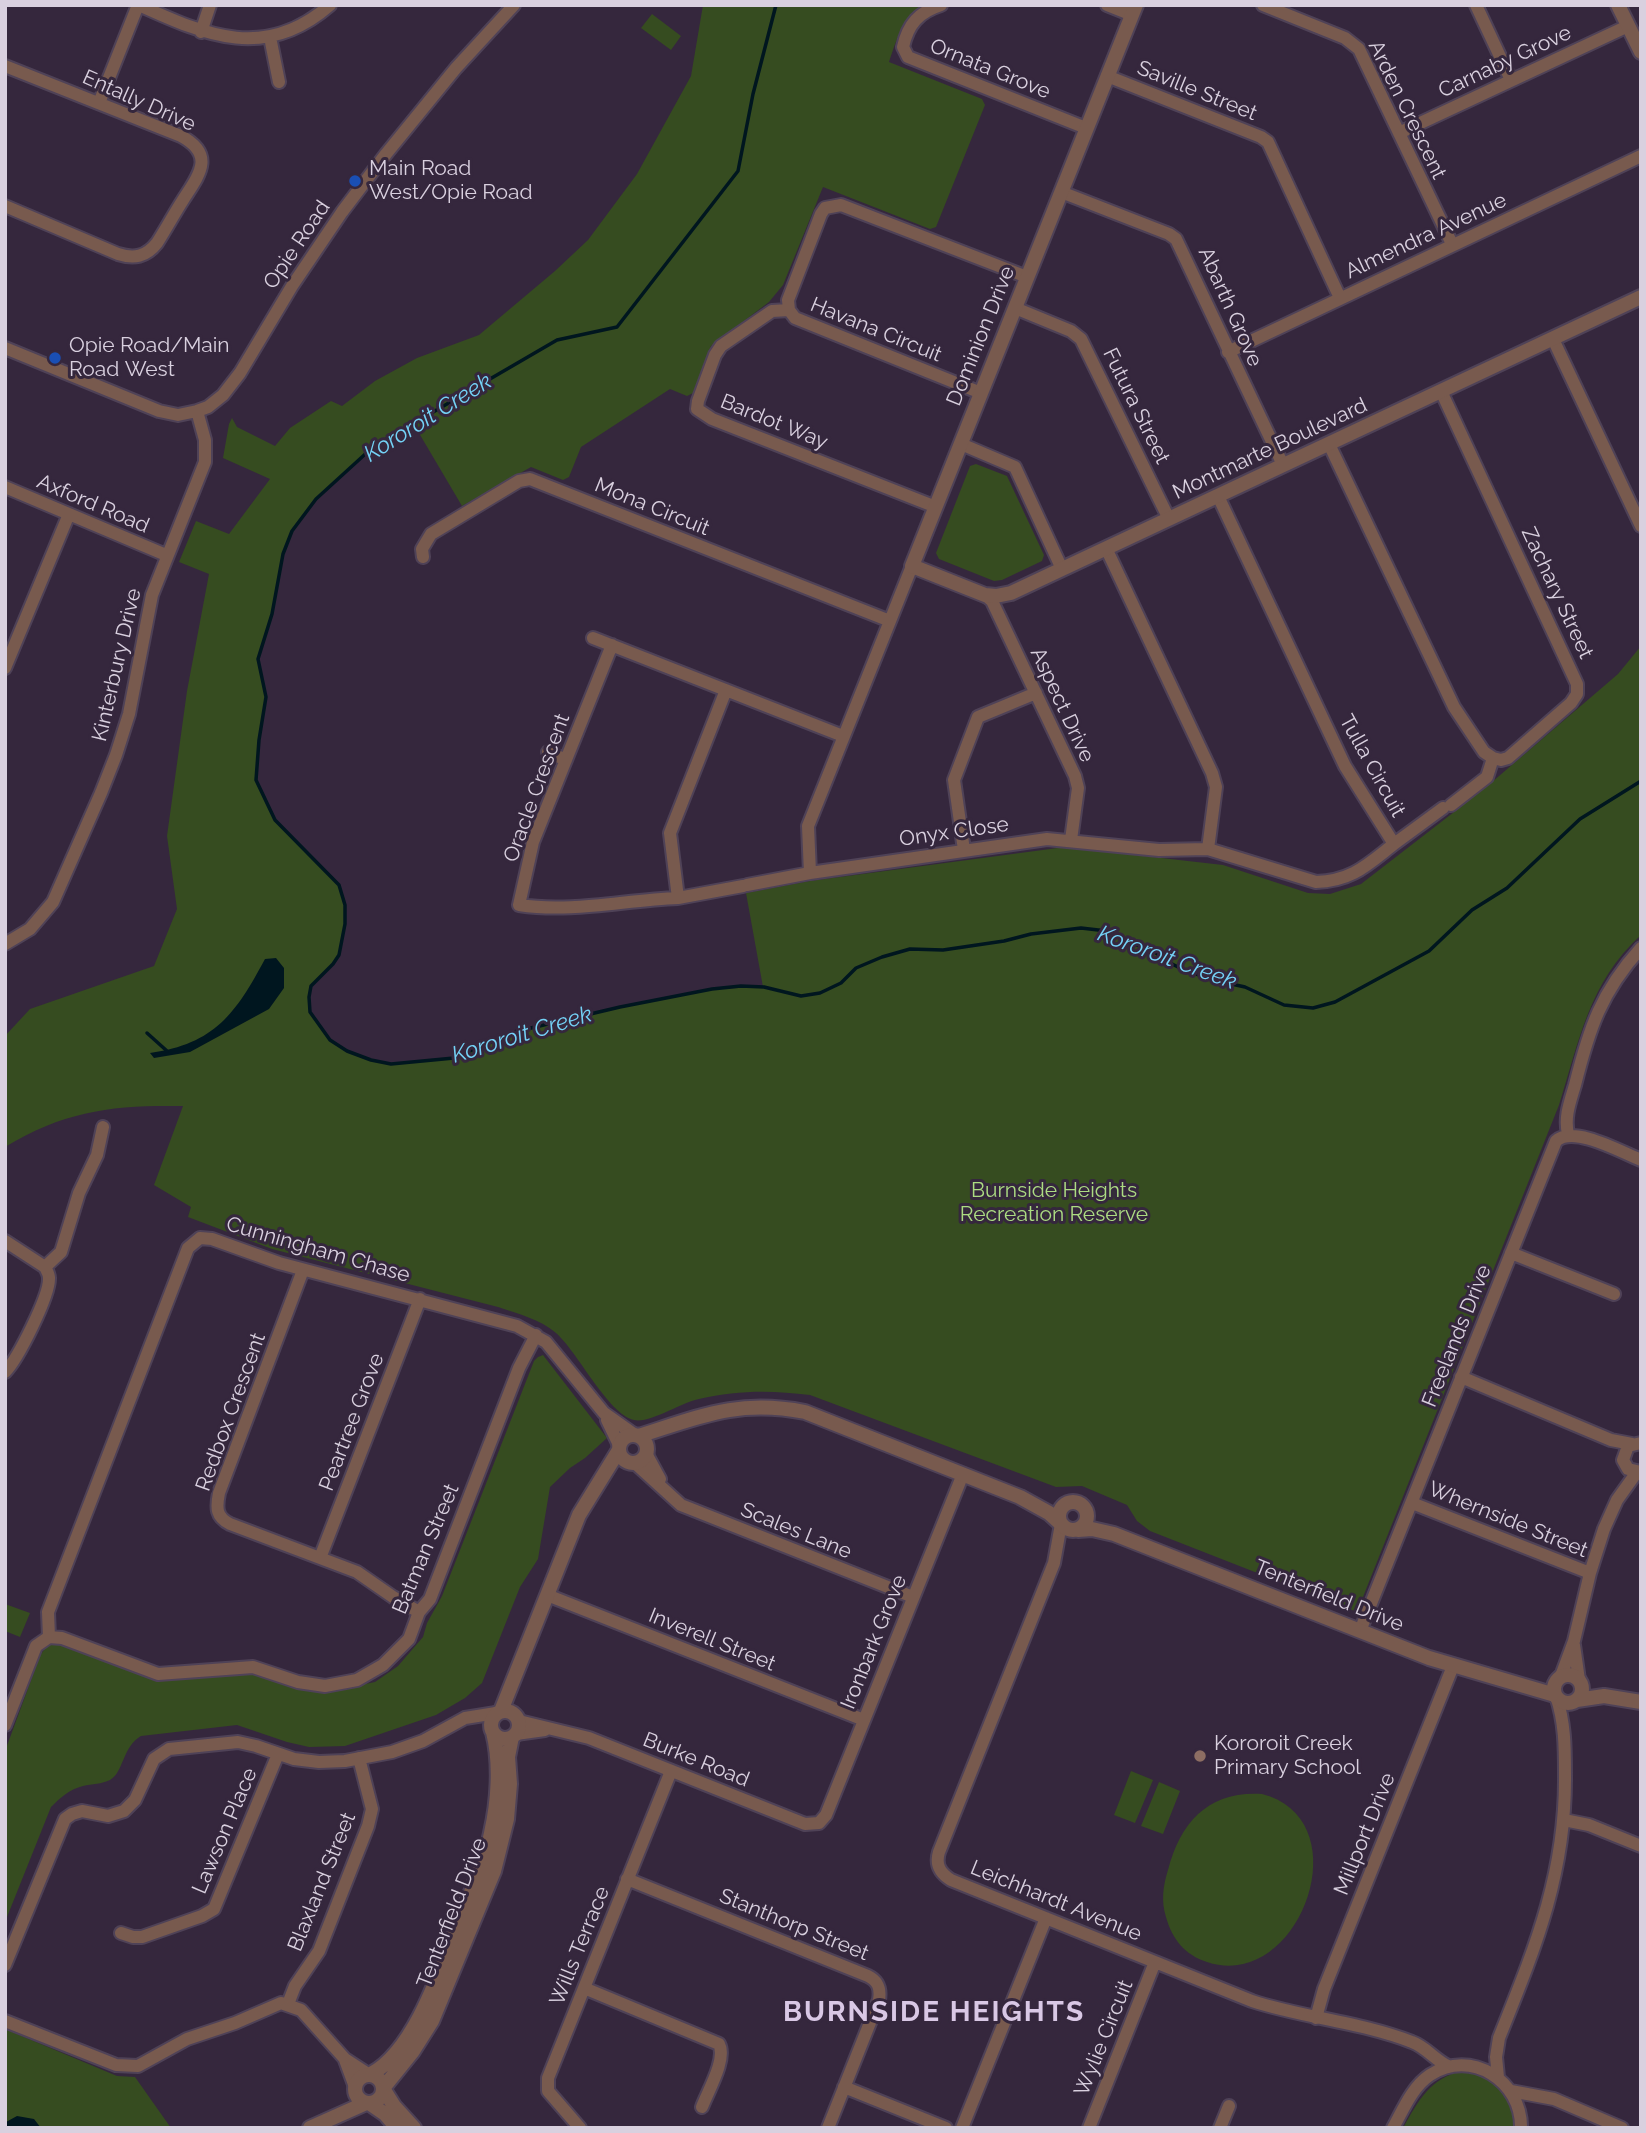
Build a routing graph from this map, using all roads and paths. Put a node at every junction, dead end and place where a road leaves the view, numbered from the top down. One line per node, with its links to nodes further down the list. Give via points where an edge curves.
1 (138, 5): 12 (street); 19 (street)
2 (210, 5): 12 (street)
3 (330, 5): 13 (street, via 295,29)
4 (514, 5): 36 (street, Opie Road, via 433,96 342,212 230,387)
5 (941, 5): 20 (street, Ornata Grove, via 928,9 911,24 903,47 908,57)
6 (1107, 5): 10 (street)
7 (1263, 5): 21 (street, Arden Crescent, via 1356,45)
8 (1476, 5): 17 (street)
9 (1618, 5): 11 (street)
10 (1134, 10): 16 (street, Dominion Drive)
11 (1628, 26): 14 (street); 17 (street, Carnaby Grove)
12 (201, 32): 13 (street, via 233,39)
13 (270, 37): 18 (street)
14 (1641, 52)
15 (5, 65): 19 (street, Entally Drive)
16 (1107, 76): 20 (street, Dominion Drive); 28 (street, Saville Street, via 1268,142)
17 (1511, 80): 21 (street, Carnaby Grove)
18 (279, 82)
19 (99, 103): 24 (street, Entally Drive, via 181,136 200,154 198,176 151,250 125,256)
20 (1086, 128): 23 (street, Dominion Drive)
21 (1399, 133): 25 (street, Arden Crescent)
22 (1641, 156): 25 (street, Almendra Avenue)
23 (1061, 192): 26 (street, Dominion Drive); 33 (street, Abarth Grove, via 1176,239)
24 (5, 206)
25 (1452, 244): 28 (street, Almendra Avenue)
26 (1027, 277): 29 (street, Dominion Drive); 30 (street, Havana Circuit, via 831,205 821,214 788,300)
27 (1641, 297): 31 (street, Montmarte Boulevard)
28 (1339, 298): 33 (street, Almendra Avenue)
29 (1015, 308): 35 (street, Dominion Drive); 44 (street, Futura Street, via 1081,339)
30 (789, 310): 35 (street, Havana Circuit, via 795,318); 42 (street, Bardot Way, via 772,311 721,346 697,409 712,419)
31 (1553, 339): 34 (street, Montmarte Boulevard); 45 (street)
32 (5, 348): 36 (street, via 146,408 178,415)
33 (1228, 352): 39 (street, Abarth Grove)
34 (1441, 391): 38 (street, Montmarte Boulevard); 60 (street, Zachary Street, via 1577,684 1576,698 1533,736 1508,758)
35 (981, 393): 37 (street, Dominion Drive)
36 (197, 411): 47 (street, Kinterbury Drive, via 205,462)
37 (961, 444): 42 (street, Dominion Drive); 50 (street, via 1015,467)
38 (1329, 444): 39 (street, Montmarte Boulevard); 60 (street, via 1454,707 1484,752)
39 (1283, 466): 41 (street, Montmarte Boulevard)
40 (5, 487): 43 (street, Axford Road)
41 (1218, 496): 44 (street, Montmarte Boulevard); 63 (street, Tulla Circuit, via 1345,766)
42 (936, 507): 49 (street, Dominion Drive)
43 (69, 514): 47 (street, Axford Road); 55 (street)
44 (1169, 519): 46 (street, Montmarte Boulevard)
45 (1641, 526)
46 (1106, 548): 50 (street, Montmarte Boulevard); 65 (street, via 1212,774 1216,787)
47 (166, 555): 70 (street, Kinterbury Drive, via 152,594 123,735 101,793 53,902 30,929)
48 (423, 557): 52 (street, Mona Circuit, via 422,549 431,534 530,478)
49 (912, 566): 51 (street); 52 (street, Dominion Drive)
50 (1062, 569): 51 (street, Montmarte Boulevard, via 1011,593)
51 (985, 595): 57 (street, Aspect Drive)
52 (890, 621): 58 (street, Dominion Drive)
53 (593, 638): 54 (street)
54 (612, 645): 56 (street); 61 (street, Oracle Crescent)
55 (5, 668)
56 (726, 690): 58 (street); 69 (street, via 670,833)
57 (1036, 693): 62 (street, Aspect Drive, via 1075,776); 66 (street, via 978,717 954,780)
58 (843, 736): 67 (street, Dominion Drive, via 807,826)
59 (548, 752): 61 (street)
60 (1493, 758): 63 (street, via 1487,778)
61 (566, 760): 69 (street, Oracle Crescent, via 513,902 569,909)
62 (1071, 840): 64 (street, Onyx Close); 66 (street, Onyx Close)
63 (1394, 844): 65 (street, Tulla Circuit, via 1357,873 1316,882)
64 (1168, 849): 65 (street, Tulla Circuit)
65 (1209, 849)
66 (964, 850): 67 (street, Onyx Close)
67 (810, 873): 68 (street, Onyx Close)
68 (745, 885): 69 (street, Oracle Crescent)
69 (678, 898)
70 (5, 944)
71 (1641, 948): 73 (street, via 1596,1014 1567,1113)
72 (103, 1127): 77 (street, via 61,1252)
73 (1568, 1134): 74 (street); 76 (street, Freelands Drive, via 1553,1148)
74 (1641, 1160)
75 (5, 1241): 77 (street)
76 (1511, 1253): 79 (street); 83 (street, Freelands Drive)
77 (45, 1267): 82 (street, via 47,1290 22,1350)
78 (303, 1269): 80 (street, Cunningham Chase); 102 (street, Redbox Crescent, via 216,1509 230,1524); 108 (street, Cunningham Chase, via 212,1239 200,1238 191,1244 48,1612)
79 (1614, 1294)
80 (420, 1299): 81 (street, Cunningham Chase); 102 (street, Peartree Grove)
81 (536, 1335): 84 (street, Cunningham Chase); 106 (street, Batman Street, via 430,1599)
82 (5, 1372)
83 (1461, 1377): 86 (street); 97 (street, Freelands Drive)
84 (604, 1413): 87 (street, Cunningham Chase); 89 (street, Cunningham Chase)
85 (682, 1421): 87 (street, Tenterfield Drive); 90 (street, Tenterfield Drive); 93 (street, Tenterfield Drive, via 734,1408 787,1408 823,1417)
86 (1585, 1428): 88 (street, via 1611,1440); 91 (street)
87 (637, 1435): 89 (street, via 624,1438); 90 (street, via 646,1442)
88 (1638, 1442): 91 (street, via 1625,1450)
89 (619, 1448): 90 (street, via 622,1459); 94 (street, Tenterfield Drive)
90 (640, 1458): 94 (street, Tenterfield Drive); 105 (street, Scales Lane, via 676,1502 689,1509)
91 (1624, 1462): 92 (street); 96 (street)
92 (1639, 1472): 96 (street)
93 (962, 1474): 95 (street, Tenterfield Drive); 105 (street, Ironbark Grove)
94 (600, 1483): 104 (street, Tenterfield Drive, via 579,1515)
95 (1020, 1497): 98 (street, Tenterfield Drive); 100 (street, Tenterfield Drive)
96 (1617, 1500): 103 (street)
97 (1412, 1503): 103 (street, Whernside Street); 107 (street, Freelands Drive)
98 (1066, 1504): 99 (street); 100 (street, via 1059,1512)
99 (1085, 1508): 100 (street, via 1087,1521); 101 (street, Tenterfield Drive)
100 (1068, 1527): 101 (street, Tenterfield Drive); 133 (street, Leichhardt Avenue, via 937,1862 951,1880)
101 (1136, 1542): 107 (street, Tenterfield Drive)
102 (320, 1558): 106 (street, Redbox Crescent, via 357,1572)
103 (1590, 1573): 109 (street)
104 (547, 1595): 111 (street, Tenterfield Drive); 120 (street, Inverell Street)
105 (913, 1597): 120 (street, Ironbark Grove)
106 (419, 1612): 108 (street, Batman Street, via 409,1639 383,1665 357,1680 325,1686 253,1667 158,1674)
107 (1360, 1632): 110 (street, Tenterfield Drive)
108 (49, 1637): 122 (street, via 36,1646)
109 (1574, 1641): 112 (street); 114 (street)
110 (1453, 1666): 113 (street, Tenterfield Drive); 139 (street, Millport Drive)
111 (515, 1675): 119 (street, Tenterfield Drive); 123 (street, Tenterfield Drive)
112 (1559, 1677): 113 (street, Tenterfield Drive, via 1541,1683); 114 (street, via 1573,1675); 115 (street)
113 (1509, 1681): 115 (street, Tenterfield Drive)
114 (1580, 1682): 116 (street); 117 (street, via 1582,1692)
115 (1555, 1695): 117 (street, via 1562,1702); 125 (street)
116 (1621, 1698): 117 (street); 118 (street)
117 (1576, 1700): 125 (street)
118 (1641, 1702)
119 (499, 1712): 121 (street); 123 (street, via 510,1712); 124 (street, via 491,1721)
120 (864, 1720): 130 (street, Ironbark Grove)
121 (457, 1722): 124 (street, via 479,1724); 127 (street, via 423,1741)
122 (5, 1725)
123 (516, 1728): 124 (street, via 500,1738); 128 (street, Burke Road, via 559,1730 589,1738); 151 (street, Tenterfield Drive, via 508,1757 507,1819 494,1871 432,2021)
124 (492, 1731): 146 (street, Tenterfield Drive, via 497,1749 496,1797 485,1857 421,2014 388,2062)
125 (1565, 1745): 129 (street)
126 (278, 1754): 127 (street, via 319,1762); 134 (street, Lawson Place, via 214,1909 142,1937); 136 (street, via 238,1742 169,1749 154,1759 135,1800 124,1811 108,1816 82,1811 68,1816)
127 (359, 1758): 138 (street, Blaxland Street, via 371,1818 319,1951)
128 (671, 1771): 130 (street, Burke Road, via 805,1824); 132 (street, Wills Terrace)
129 (1564, 1820): 131 (street); 142 (street, via 1542,1927)
130 (819, 1823)
131 (1641, 1846)
132 (627, 1879): 137 (street, Wills Terrace); 149 (street, Stanthorp Street, via 873,1978 880,1989 879,2000)
133 (1046, 1918): 135 (street, Leichhardt Avenue); 166 (street)
134 (121, 1933)
135 (1155, 1962): 139 (street, Leichhardt Avenue, via 1252,2001); 167 (street, Wylie Circuit)
136 (5, 1965)
137 (584, 1988): 156 (street, via 719,2044 720,2061); 163 (street, Wills Terrace, via 547,2086)
138 (288, 2004): 140 (street, via 276,2004 202,2032 133,2067 116,2065); 143 (street, via 307,2015)
139 (1316, 2018): 141 (street, Leichhardt Avenue)
140 (5, 2021)
141 (1395, 2037): 144 (street, via 1417,2044); 147 (street, via 1424,2057)
142 (1499, 2038): 145 (street, via 1484,2058); 148 (street)
143 (345, 2059): 146 (street); 150 (street)
144 (1448, 2066): 145 (street); 147 (street)
145 (1469, 2066): 148 (street)
146 (369, 2074): 150 (street, via 360,2077); 151 (street, via 380,2078)
147 (1427, 2077): 168 (street)
148 (1498, 2077): 152 (street)
149 (844, 2087): 164 (street, Stanthorp Street); 165 (street)
150 (355, 2089): 153 (street, via 357,2097); 157 (street)
151 (384, 2089): 153 (street, via 377,2101); 162 (street)
152 (1511, 2091): 154 (street, via 1547,2096); 158 (street)
153 (367, 2103): 157 (street); 161 (street)
154 (1565, 2105): 158 (street, via 1533,2102 1523,2108); 169 (street)
155 (1229, 2106): 159 (street)
156 (702, 2107)
157 (326, 2121): 160 (street)
158 (1521, 2121)
159 (1223, 2127)
160 (310, 2128)
161 (397, 2128)
162 (414, 2128)
163 (580, 2128)
164 (828, 2128)
165 (946, 2128)
166 (962, 2128)
167 (1089, 2128)
168 (1392, 2128)
169 (1622, 2128)

